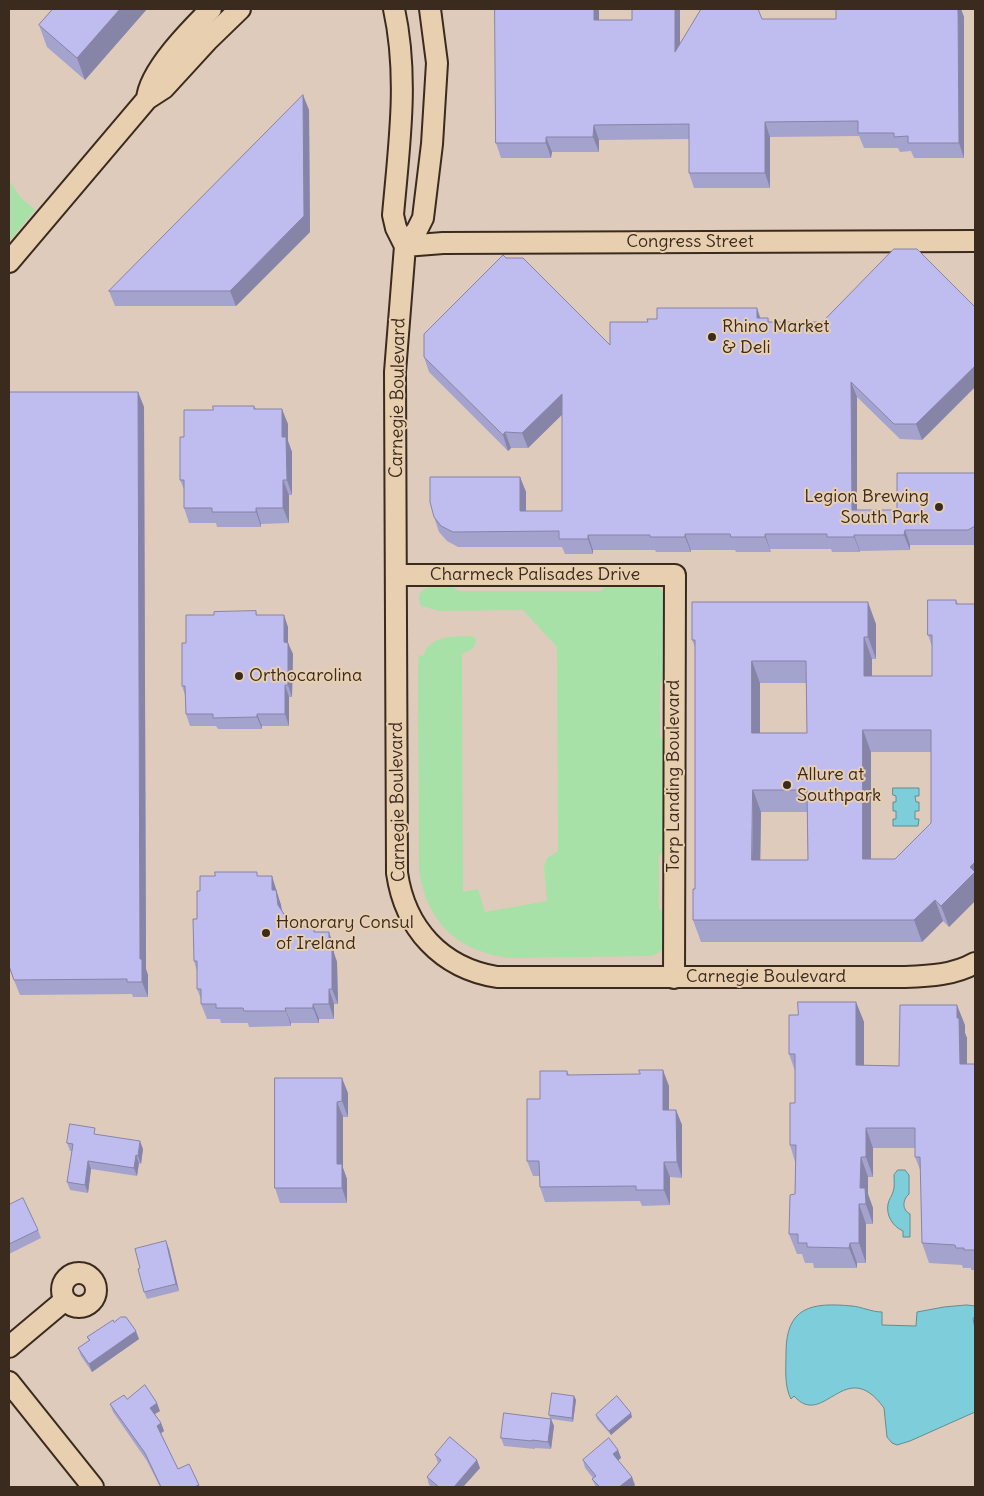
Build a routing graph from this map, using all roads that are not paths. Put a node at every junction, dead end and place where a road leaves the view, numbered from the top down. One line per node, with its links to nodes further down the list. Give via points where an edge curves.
1 (211, 9): 5 (street, via 157,71)
2 (240, 9): 5 (street, via 164,88)
3 (394, 9): 7 (street, via 402,78 393,215)
4 (430, 9): 7 (street, Carnegie Boulevard, via 437,62 432,144 423,218)
5 (147, 99): 8 (street)
6 (975, 241): 7 (street, Congress Street, via 443,242)
7 (406, 246): 9 (street, Carnegie Boulevard, via 395,372)
8 (9, 262)
9 (396, 575): 10 (street, Charmeck Palisades Drive); 12 (street, Carnegie Boulevard, via 397,873 401,896 414,923 427,941 445,956 488,976)
10 (675, 575): 12 (street, Torp Landing Boulevard)
11 (975, 963): 12 (street, Carnegie Boulevard, via 954,972 926,976)
12 (674, 978)
13 (65, 1300): 14 (street)
14 (9, 1347)
15 (9, 1382): 16 (street)
16 (93, 1487)

